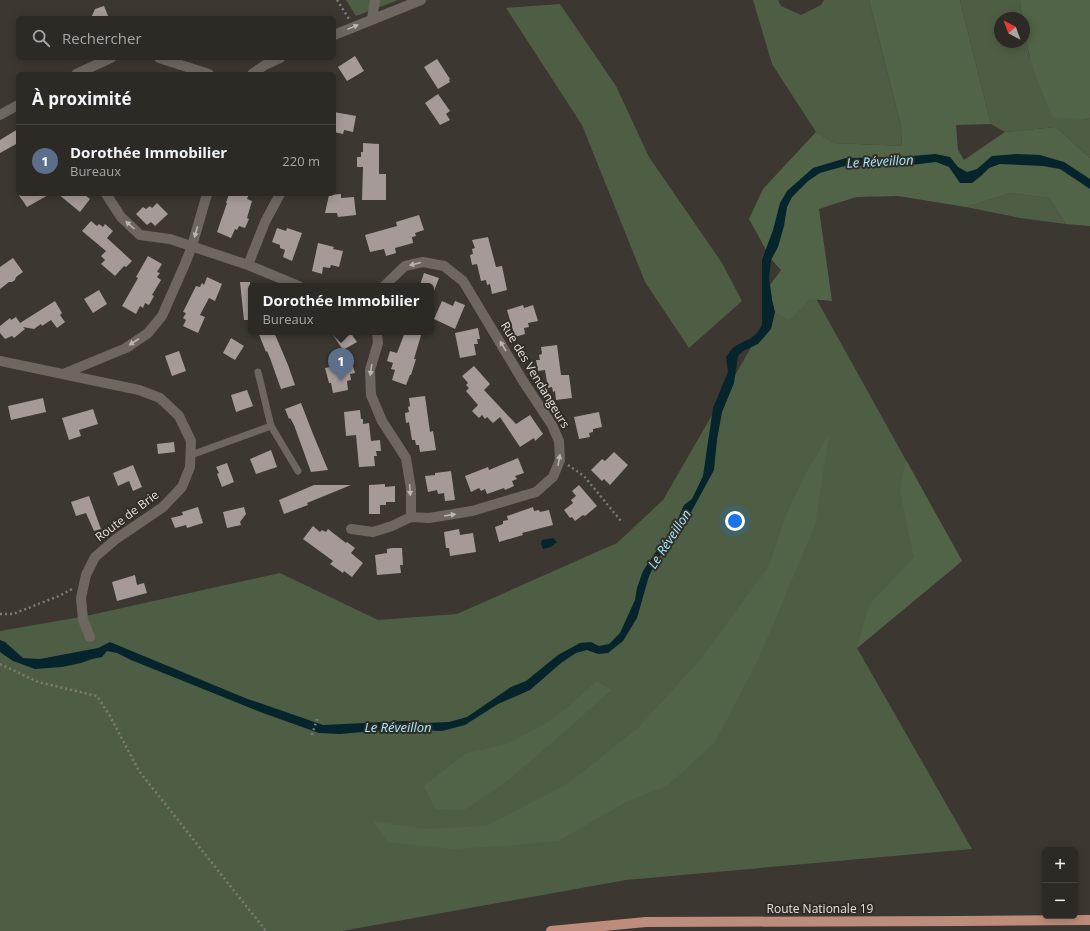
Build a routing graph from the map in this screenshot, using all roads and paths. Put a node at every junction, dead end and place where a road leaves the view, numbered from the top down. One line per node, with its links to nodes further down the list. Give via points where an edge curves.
1 (337, 0): 5 (path)
2 (375, 0): 4 (street)
3 (421, 0): 4 (street)
4 (372, 19): 5 (street)
5 (353, 26): 6 (street, one-way to 5)
6 (336, 33)
7 (107, 60): 10 (street)
8 (165, 60): 11 (street)
9 (276, 60): 12 (street)
10 (80, 72)
11 (203, 72)
12 (255, 72)
13 (16, 106): 14 (street)
14 (0, 115)
15 (107, 196): 18 (street, one-way to 15, via 170,239 140,235 121,217)
16 (206, 196): 18 (street, one-way to 18)
17 (279, 196): 19 (street, via 265,222)
18 (192, 246): 19 (street); 25 (street, one-way to 25, via 162,316 148,333 126,348)
19 (248, 265): 20 (street)
20 (292, 283)
21 (387, 283): 28 (street, Rue des Vendangeurs, one-way to 21, via 559,442 552,425 463,281 444,266 422,262 405,266)
22 (378, 335): 30 (street, one-way to 30, via 370,370 370,395 382,421 406,458 411,489)
23 (0, 361): 25 (street, Route de Brie)
24 (258, 372): 26 (lane)
25 (63, 374): 27 (street, Route de Brie, via 139,390 160,398 179,416 191,441)
26 (271, 426): 27 (lane); 29 (lane)
27 (191, 455): 33 (street, Route de Brie, via 190,467 182,487 163,507 116,539 95,557)
28 (560, 460): 30 (street, Rue des Vendangeurs, one-way to 28, via 429,518 472,511 536,492 553,477); 31 (path, via 584,476)
29 (298, 471)
30 (411, 517): 32 (street, Rue des Vendangeurs, via 373,532)
31 (621, 521)
32 (350, 529)
33 (84, 581): 34 (path, via 59,596 13,614); 35 (street, Route de Brie, via 81,598 83,620)
34 (0, 614)
35 (90, 637)
36 (0, 664): 40 (path, via 38,682 97,696 139,771)
37 (317, 719): 38 (path)
38 (312, 735)
39 (1090, 920): 41 (main road, Route Nationale 19, via 646,922)
40 (266, 931)
41 (551, 931)

